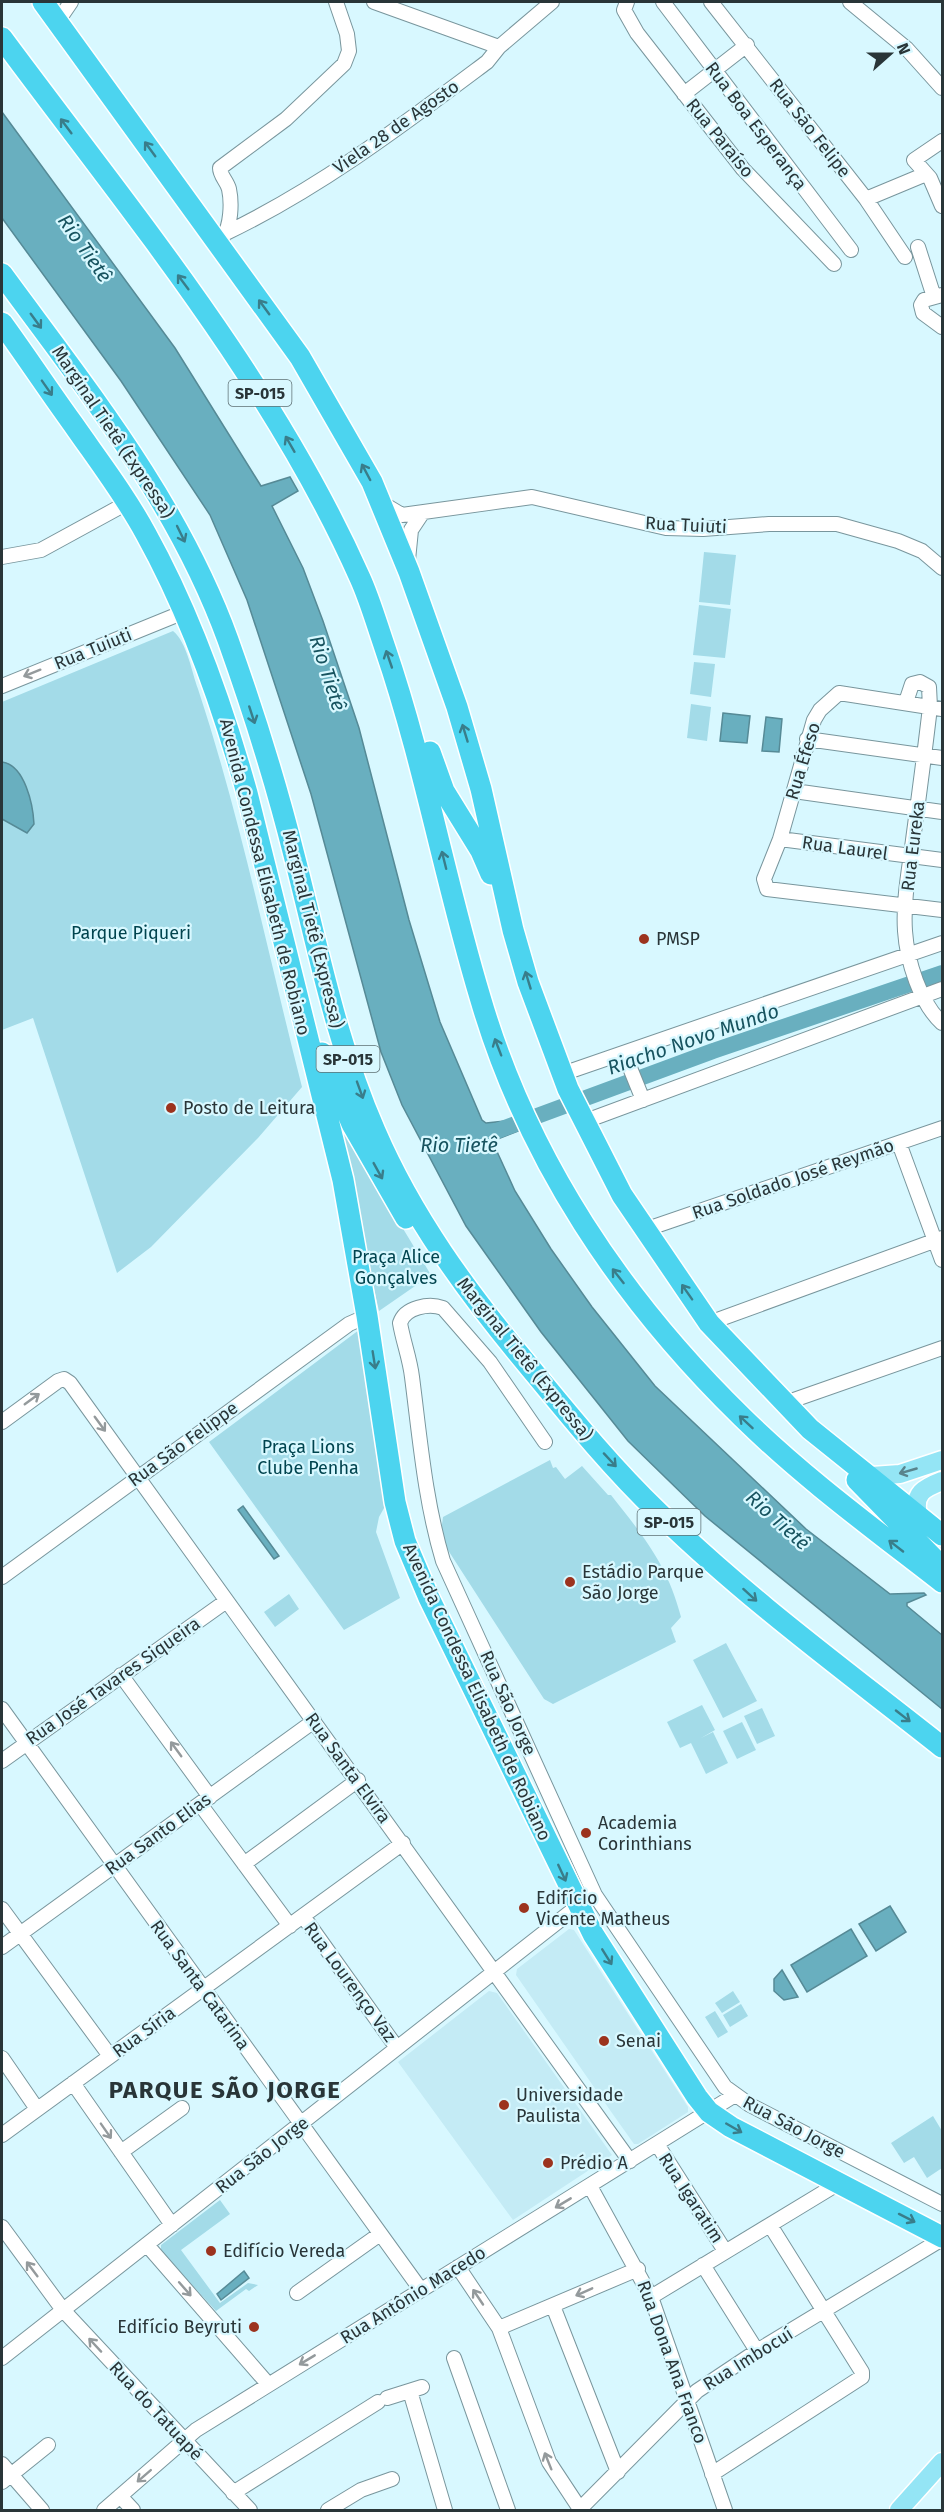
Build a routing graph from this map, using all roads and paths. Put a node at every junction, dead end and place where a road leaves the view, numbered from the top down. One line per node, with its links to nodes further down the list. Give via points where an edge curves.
1 (43, 2): 10 (highway)
2 (71, 2): 10 (street)
3 (336, 2): 21 (street, via 347,34 349,51 344,64 286,119 220,168 230,200)
4 (374, 2): 13 (street)
5 (552, 2): 13 (street, Viela 28 de Agosto)
6 (627, 2): 16 (street, Rua Paraíso, via 624,10 637,33)
7 (663, 2): 14 (street, Rua Boa Esperança)
8 (711, 2): 12 (street, Rua São Felipe)
9 (850, 2): 15 (street, via 908,50)
10 (58, 21): 21 (highway, one-way to 10)
11 (2, 38): 38 (highway, SP-015, one-way to 11, via 358,573 329,512 266,403 191,293)
12 (747, 45): 14 (street); 19 (street, Rua São Felipe)
13 (499, 47): 21 (street, Viela 28 de Agosto, via 487,62 394,132)
14 (716, 71): 16 (street); 23 (street, Rua Boa Esperança)
15 (942, 88)
16 (684, 94): 25 (street, Rua Paraíso, via 743,169)
17 (942, 141): 18 (street, via 914,160)
18 (926, 174): 19 (street); 20 (street)
19 (866, 199): 24 (street, Rua São Felipe)
20 (942, 206)
21 (222, 239): 30 (highway, one-way to 21, via 300,357)
22 (918, 247): 27 (street)
23 (851, 250)
24 (905, 257)
25 (834, 264)
26 (2, 274): 67 (highway, Marginal Tietê (Expressa) / SP-015, one-way to 67, via 147,474 179,528 227,637 271,771 337,1028 375,1133)
27 (934, 297): 29 (street, via 921,305 923,313)
28 (2, 323): 31 (highway, Avenida Condessa Elisabeth de Robiano, one-way to 31)
29 (942, 327)
30 (379, 500): 32 (street, Rua Tuiuti, via 396,513); 35 (highway)
31 (127, 503): 33 (street, via 41,550); 36 (highway, Avenida Condessa Elisabeth de Robiano)
32 (423, 512): 34 (street, Rua Tuiuti, via 532,497 666,528 837,524 922,551); 35 (street, via 411,530)
33 (2, 557)
34 (942, 568)
35 (409, 572): 52 (highway, one-way to 35, via 481,789 457,707)
36 (184, 612): 37 (street, Rua Tuiuti, one-way to 37); 53 (highway, Avenida Condessa Elisabeth de Robiano, via 231,735)
37 (2, 686)
38 (399, 688): 52 (highway, via 417,710 444,791 481,851); 84 (highway, SP-015, one-way to 38, via 823,1490 744,1420 677,1351 604,1259 535,1141 480,1001)
39 (906, 702): 40 (street, Rua Éfeso); 40 (street, via 909,688 917,682 927,685); 41 (street, Rua Éfeso, via 839,693 820,710)
40 (934, 704): 42 (street, Rua Eureka)
41 (807, 739): 42 (street); 44 (street, Rua Éfeso)
42 (924, 756): 43 (street); 45 (street, Rua Eureka)
43 (942, 758)
44 (794, 791): 45 (street); 47 (street, Rua Éfeso)
45 (917, 809): 46 (street); 48 (street, Rua Eureka)
46 (942, 812)
47 (780, 839): 48 (street, Rua Laurel); 50 (street, Rua Éfeso, via 764,875 767,889)
48 (910, 857): 49 (street, Rua Laurel); 50 (street, Rua Eureka)
49 (942, 860)
50 (905, 906): 51 (street); 55 (street, Rua Eureka)
51 (942, 910)
52 (513, 930): 60 (highway, one-way to 52)
53 (284, 943): 67 (highway, one-way to 67, via 290,951 317,1042 352,1124 408,1221); 69 (highway, Avenida Condessa Elisabeth de Robiano, via 343,1180)
54 (942, 943): 55 (street)
55 (908, 955): 57 (street, Rua Eureka); 59 (street)
56 (942, 989): 57 (street)
57 (922, 992): 58 (street, Rua Eureka, via 929,1009); 61 (street)
58 (942, 1023)
59 (624, 1053): 60 (street); 61 (street)
60 (565, 1082): 62 (highway)
61 (640, 1094): 62 (street)
62 (581, 1118): 65 (highway)
63 (942, 1128): 64 (street, Rua Soldado José Reymão)
64 (899, 1143): 65 (street, Rua Soldado José Reymão); 66 (street)
65 (644, 1230): 70 (highway, one-way to 65)
66 (939, 1239): 68 (street); 70 (street)
67 (439, 1252): 90 (highway, Marginal Tietê (Expressa) / SP-015, one-way to 90, via 575,1422 657,1512 767,1610)
68 (942, 1260)
69 (367, 1316): 78 (street, Rua São Felippe, via 348,1324); 97 (highway, Avenida Condessa Elisabeth de Robiano, one-way to 97, via 395,1502 405,1541)
70 (709, 1323): 72 (highway)
71 (942, 1348): 72 (street)
72 (784, 1403): 74 (highway)
73 (2, 1422): 78 (street, Rua Santa Elvira, one-way to 78, via 64,1379)
74 (810, 1429): 77 (highway); 82 (highway, via 820,1446)
75 (545, 1442): 109 (street, Rua São Jorge, via 490,1362 443,1308 426,1306 402,1316 420,1454 443,1561 595,1895 714,2073)
76 (942, 1460): 77 (main road, one-way to 77, via 900,1474)
77 (872, 1476): 80 (highway)
78 (138, 1477): 83 (street, Rua São Felippe); 85 (street, Rua Santa Elvira)
79 (942, 1481): 80 (main road, via 921,1492 916,1502)
80 (918, 1515): 81 (highway)
81 (942, 1535)
82 (942, 1567)
83 (2, 1576)
84 (942, 1582)
85 (225, 1602): 86 (street, Rua José Tavares Siqueira); 88 (street, Rua Santa Elvira)
86 (121, 1675): 89 (street, Rua José Tavares Siqueira); 93 (street, one-way to 86)
87 (2, 1708): 89 (street, Rua Santa Catarina)
88 (314, 1721): 92 (street, Rua Santa Elvira); 93 (street, Rua Santo Elias)
89 (26, 1742): 91 (street, Rua José Tavares Siqueira); 96 (street, Rua Santa Catarina)
90 (942, 1747)
91 (2, 1761)
92 (358, 1780): 94 (street, Rua Santa Elvira); 95 (street)
93 (205, 1800): 95 (street); 96 (street, Rua Santo Elias)
94 (403, 1843): 99 (street, Rua Síria); 103 (street, Rua Santa Elvira)
95 (244, 1863): 100 (street)
96 (115, 1866): 101 (street, Rua Santo Elias); 104 (street, Rua Santa Catarina)
97 (578, 1906): 103 (street, Rua São Jorge); 112 (highway, Avenida Condessa Elisabeth de Robiano, one-way to 112, via 681,2074)
98 (2, 1909): 101 (street)
99 (303, 1916): 100 (street, Rua Síria); 105 (street, Rua Lourenço Vaz)
100 (290, 1926): 104 (street, Rua Síria)
101 (20, 1934): 102 (street, Rua Santo Elias); 106 (street)
102 (2, 1947)
103 (495, 1972): 105 (street, Rua São Jorge); 117 (street, Rua Santa Elvira)
104 (203, 1990): 106 (street, Rua Síria); 113 (street, Rua Santa Catarina)
105 (398, 2048): 113 (street, Rua São Jorge)
106 (110, 2056): 108 (street, Rua Síria)
107 (2, 2058): 111 (street)
108 (72, 2083): 111 (street, Rua Síria); 116 (street, one-way to 116)
109 (735, 2095): 112 (street, Rua Antônio Macedo); 120 (street, Rua São Jorge)
110 (182, 2108): 116 (street)
111 (38, 2109): 114 (street, Rua Síria)
112 (709, 2112): 115 (street, Rua Antônio Macedo); 118 (highway, Avenida Condessa Elisabeth de Robiano, one-way to 118)
113 (300, 2125): 121 (street, Rua São Jorge); 124 (street, Rua Santa Catarina)
114 (2, 2135)
115 (657, 2144): 117 (street, Rua Antônio Macedo); 127 (street, Rua Igaratim)
116 (121, 2152): 121 (street)
117 (630, 2161): 119 (street, Rua Antônio Macedo)
118 (839, 2183): 122 (street); 125 (highway, Avenida Condessa Elisabeth de Robiano, one-way to 125)
119 (590, 2186): 129 (street, Rua Antônio Macedo, one-way to 129); 130 (street, Rua Dona Ana Franco)
120 (942, 2204)
121 (172, 2225): 126 (street, Rua São Jorge)
122 (770, 2225): 127 (street); 136 (street)
123 (4, 2234): 135 (street, Rua do Tatuapé, one-way to 123)
124 (380, 2234): 131 (street, Rua Santa Catarina); 132 (street)
125 (942, 2238): 136 (street, Rua Imbocuí)
126 (147, 2244): 135 (street, Rua São Jorge); 141 (street, one-way to 141)
127 (725, 2251): 128 (street)
128 (704, 2265): 133 (street); 138 (street)
129 (458, 2267): 131 (street, Rua Antônio Macedo); 137 (street, one-way to 129)
130 (638, 2269): 133 (street, Rua Dona Ana Franco); 134 (street, one-way to 134)
131 (421, 2290): 141 (street, Rua Antônio Macedo, one-way to 141)
132 (297, 2293)
133 (651, 2297): 142 (street, Rua Dona Ana Franco)
134 (554, 2306): 137 (street); 146 (street)
135 (63, 2310): 139 (street, Rua São Jorge); 143 (street, Rua do Tatuapé, one-way to 135)
136 (825, 2311): 138 (street, Rua Imbocuí); 148 (street, via 862,2372 860,2379)
137 (499, 2328): 152 (street, one-way to 137, via 549,2462)
138 (757, 2351): 142 (street, Rua Imbocuí)
139 (2, 2358)
140 (454, 2358): 159 (street)
141 (268, 2384): 143 (street, Rua Antônio Macedo)
142 (686, 2400): 146 (street, Rua Imbocuí); 148 (street, Rua Dona Ana Franco)
143 (184, 2441): 150 (street, Rua do Tatuapé); 151 (street, Rua Antônio Macedo, one-way to 151)
144 (48, 2445): 147 (street)
145 (942, 2462): 161 (main road)
146 (618, 2472): 152 (street, Rua Imbocuí)
147 (5, 2473): 153 (street)
148 (712, 2474): 160 (street, Rua Dona Ana Franco)
149 (392, 2479): 157 (street, via 361,2490)
150 (237, 2490): 156 (street, Rua do Tatuapé); 158 (street, via 382,2400 416,2389)
151 (120, 2496): 154 (street, Rua Antônio Macedo); 155 (street)
152 (579, 2510)
153 (42, 2511)
154 (104, 2511)
155 (133, 2511)
156 (250, 2511)
157 (328, 2511)
158 (445, 2511)
159 (508, 2511)
160 (725, 2511)
161 (899, 2511)

